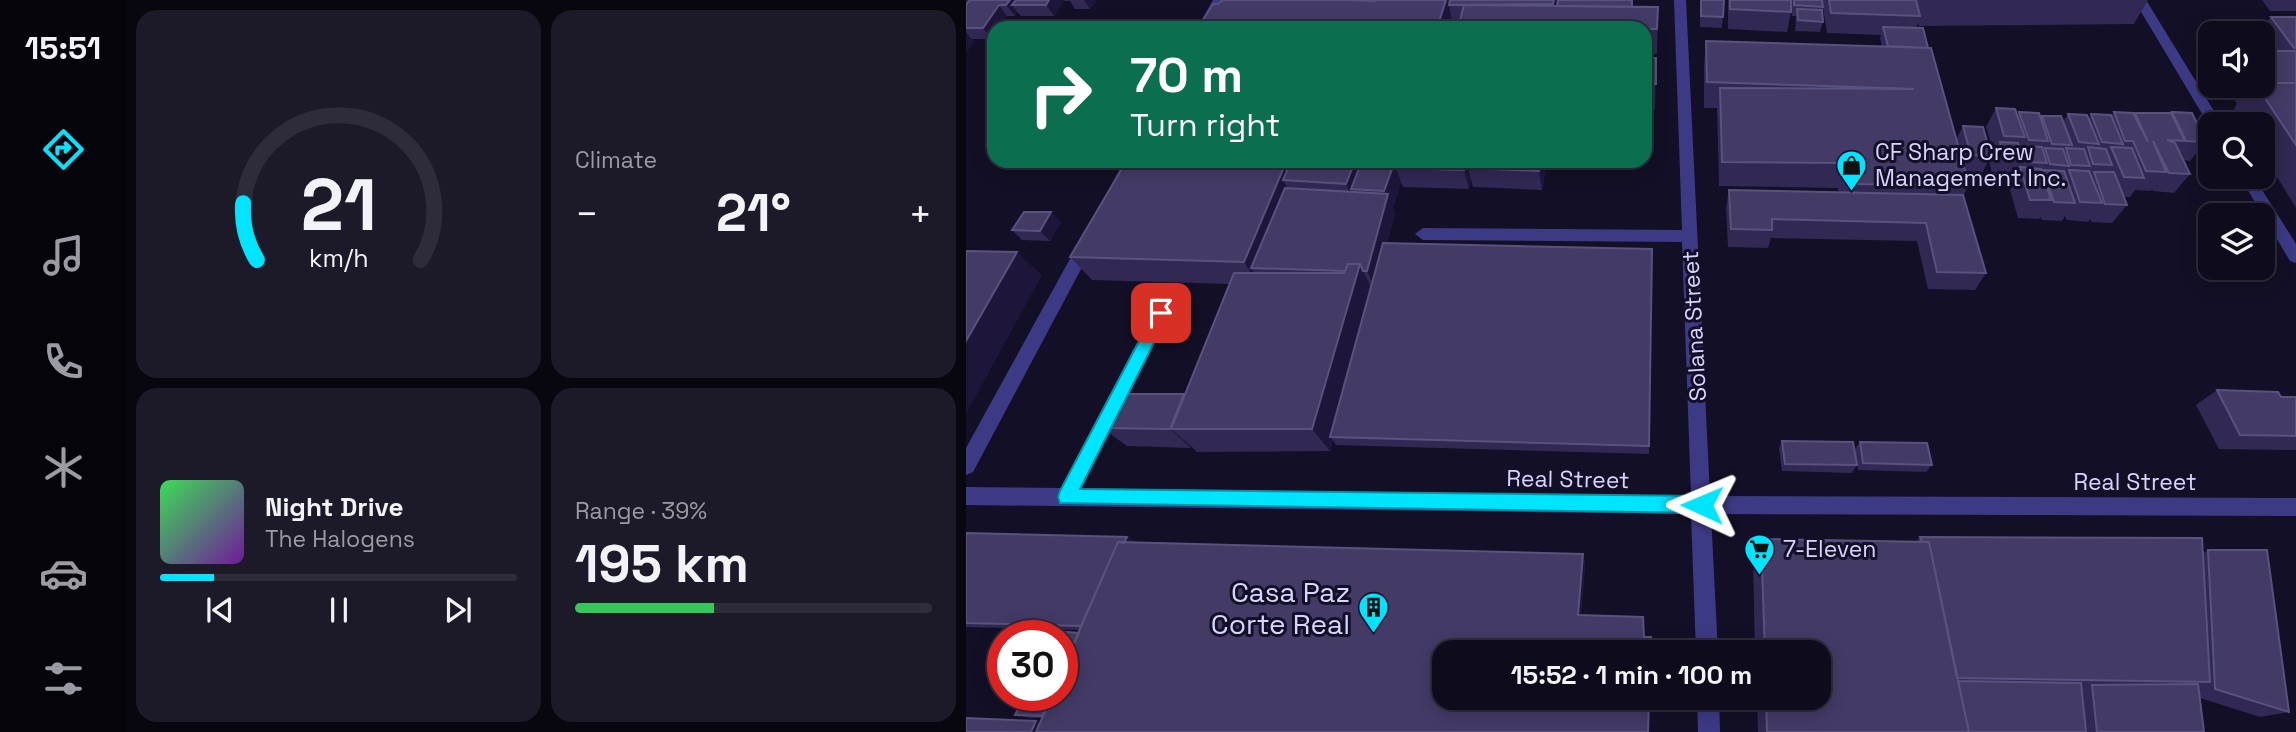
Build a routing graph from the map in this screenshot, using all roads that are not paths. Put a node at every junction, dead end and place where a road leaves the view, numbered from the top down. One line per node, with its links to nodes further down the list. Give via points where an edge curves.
1 (1219, 0): 4 (street)
2 (1680, 0): 11 (street, Solana Street)
3 (2140, 0): 5 (street)
4 (1207, 21)
5 (2208, 112)
6 (1127, 168): 8 (street)
7 (2254, 189): 12 (street)
8 (1111, 198)
9 (1098, 222): 14 (street)
10 (1423, 234): 11 (street)
11 (1690, 236): 17 (street, Solana Street)
12 (2296, 257)
13 (1161, 313): 16 (street)
14 (966, 466)
15 (966, 496): 16 (street, Real Street)
16 (1067, 497): 17 (street, Real Street)
17 (1702, 505): 18 (street, Real Street); 19 (street, Solana Street)
18 (2296, 507)
19 (1707, 640)
20 (1708, 710): 21 (street)
21 (1709, 732)

